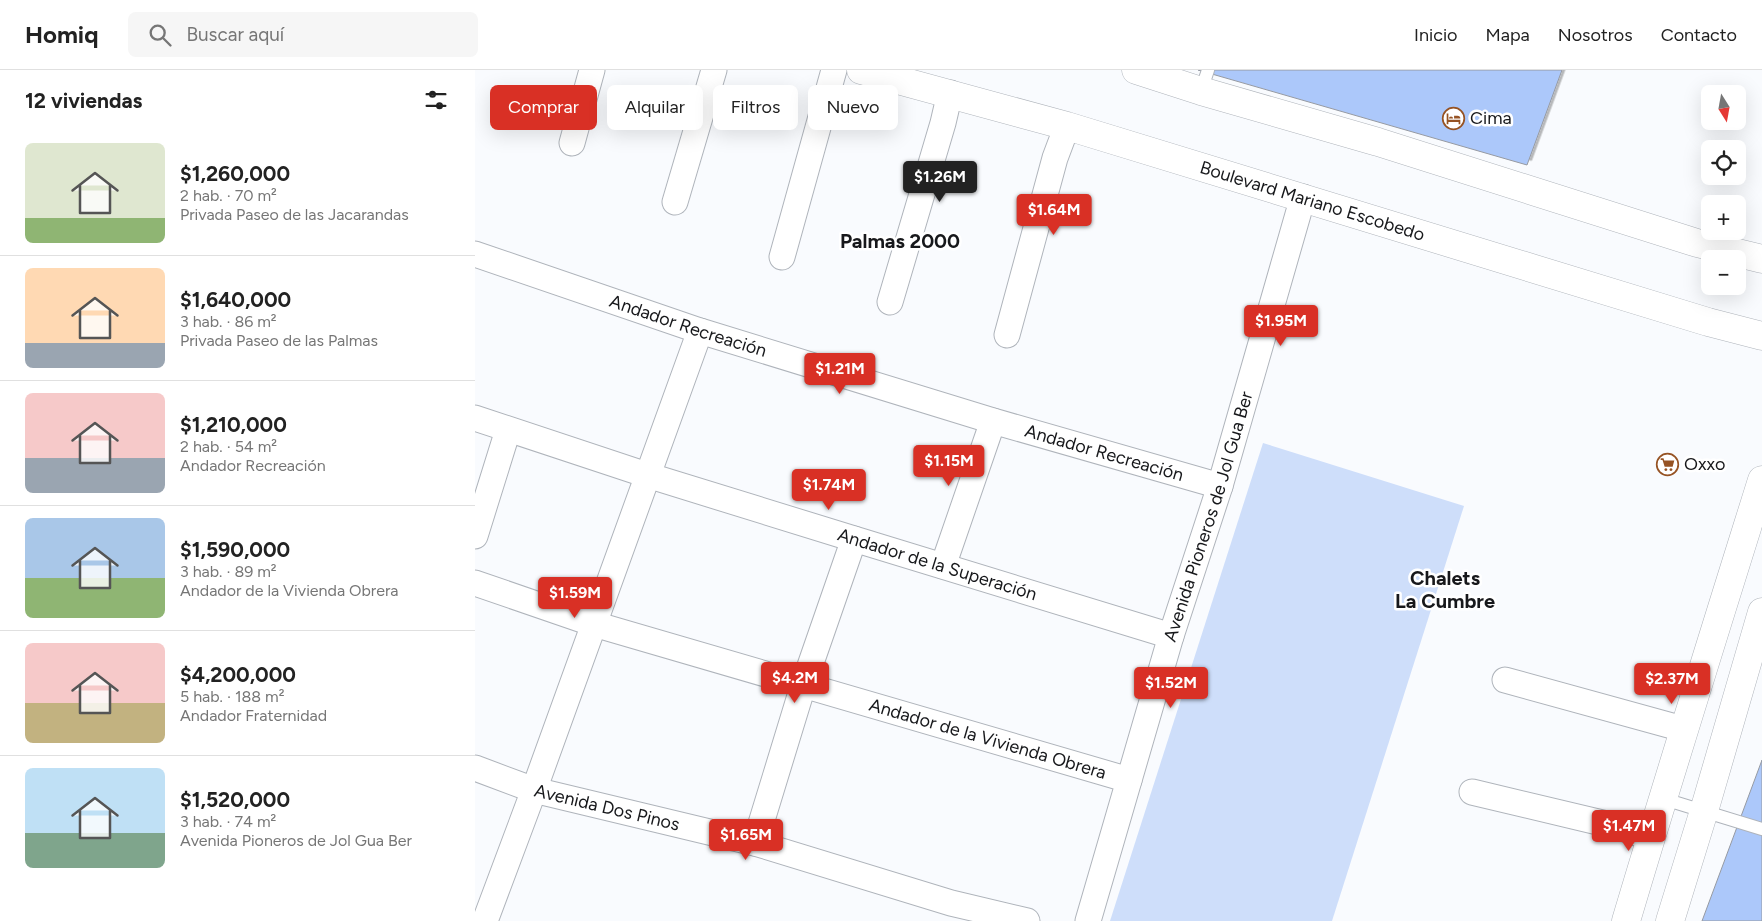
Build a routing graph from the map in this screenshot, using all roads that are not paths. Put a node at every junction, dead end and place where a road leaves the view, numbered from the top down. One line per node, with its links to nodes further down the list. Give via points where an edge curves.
1 (592, 70): 9 (street)
2 (714, 70): 11 (street)
3 (833, 70): 13 (street)
4 (861, 70): 7 (main road, Boulevard Mariano Escobedo)
5 (1136, 70): 6 (main road)
6 (1205, 81): 14 (main road, via 1379,142 1697,242)
7 (950, 93): 8 (main road, Boulevard Mariano Escobedo); 15 (street)
8 (1067, 126): 10 (main road, Boulevard Mariano Escobedo); 17 (street, via 1055,158)
9 (572, 143)
10 (1303, 197): 18 (main road, Boulevard Mariano Escobedo); 24 (street, Avenida Pioneros de Jol Gua Ber)
11 (675, 202)
12 (475, 254): 16 (street, Andador Recreación)
13 (782, 257)
14 (1762, 259)
15 (890, 302)
16 (700, 330): 20 (street, Andador Recreación); 22 (street)
17 (1007, 335)
18 (1762, 336)
19 (475, 418): 21 (street, Andador de la Superación)
20 (993, 422): 24 (street, Andador Recreación); 27 (street)
21 (508, 430): 22 (street, Andador de la Superación); 25 (street)
22 (647, 475): 26 (street, Andador de la Superación); 29 (street)
23 (1762, 480): 34 (main road)
24 (1220, 486): 31 (street, Avenida Pioneros de Jol Gua Ber)
25 (475, 536)
26 (854, 539): 27 (street, Andador de la Superación); 33 (street)
27 (943, 566): 31 (street, Andador de la Superación)
28 (475, 583): 29 (street, Andador de la Vivienda Obrera)
29 (594, 624): 33 (street, Andador de la Vivienda Obrera); 37 (street)
30 (1760, 624): 40 (main road)
31 (1171, 636): 36 (street, Avenida Pioneros de Jol Gua Ber)
32 (1505, 680): 34 (street)
33 (803, 686): 36 (street, Andador de la Vivienda Obrera); 43 (street)
34 (1683, 729): 39 (main road)
35 (475, 768): 37 (street, Avenida Dos Pinos)
36 (1129, 780): 46 (street, Avenida Pioneros de Jol Gua Ber)
37 (534, 790): 43 (street, Avenida Dos Pinos); 44 (street)
38 (1472, 792): 42 (street, via 1619,827)
39 (1664, 799): 40 (lane); 42 (main road)
40 (1704, 811): 41 (lane); 48 (main road)
41 (1762, 829)
42 (1651, 838): 47 (main road)
43 (755, 843): 45 (street, Avenida Dos Pinos, via 951,903)
44 (485, 921)
45 (1027, 921)
46 (1087, 921)
47 (1626, 921)
48 (1670, 921)

